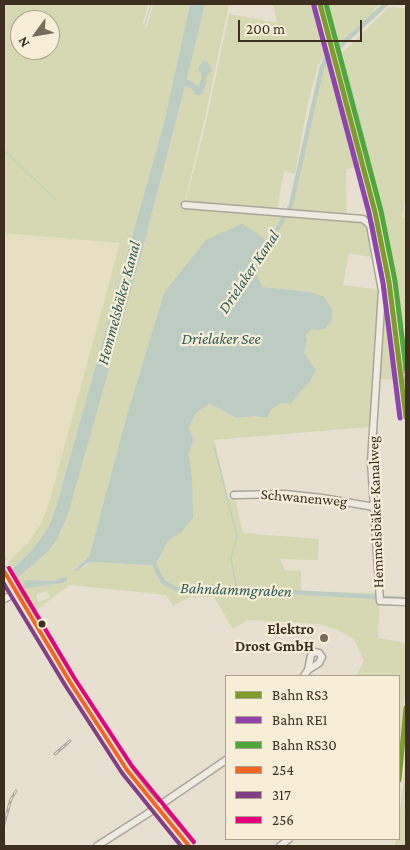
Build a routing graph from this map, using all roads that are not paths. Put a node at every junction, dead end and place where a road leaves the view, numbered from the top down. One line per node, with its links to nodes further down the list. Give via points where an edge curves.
1 (184, 205): 3 (street, Hemmelsbäker Kanalweg, via 363,219 370,225 382,291 371,462)
2 (234, 495): 3 (street, Schwanenweg, via 285,494)
3 (374, 507): 7 (street, Hemmelsbäker Kanalweg, via 380,601)
4 (4, 572): 5 (main road)
5 (16, 594): 6 (street); 9 (main road, via 113,748)
6 (4, 599)
7 (406, 602)
8 (225, 761): 9 (street)
9 (156, 808): 10 (street); 11 (main road)
10 (97, 846)
11 (190, 846)

